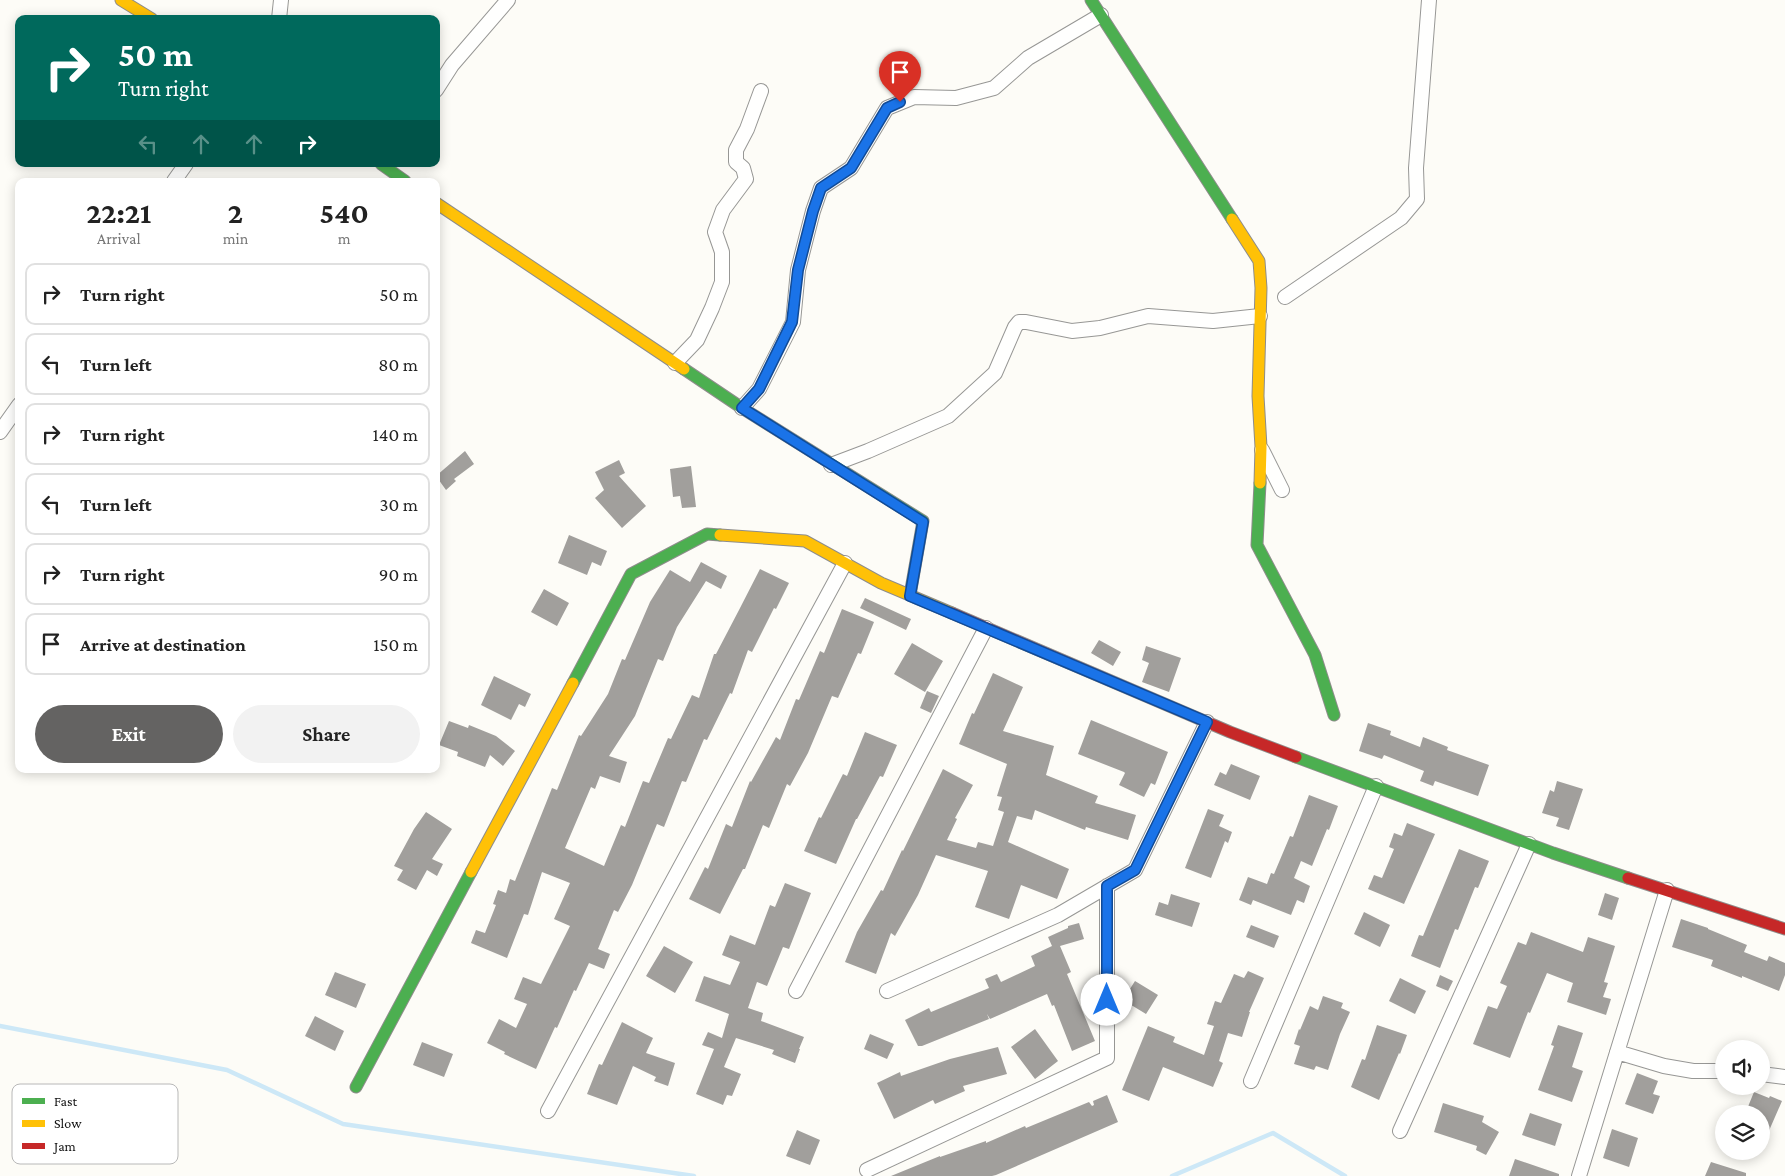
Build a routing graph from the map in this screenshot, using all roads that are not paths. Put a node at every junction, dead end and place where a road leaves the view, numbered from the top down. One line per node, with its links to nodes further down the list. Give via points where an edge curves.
1 (121, 0): 6 (street)
2 (280, 0): 7 (street)
3 (508, 0): 9 (street, via 452,65)
4 (1091, 0): 8 (street)
5 (1429, 0): 16 (street, via 1416,168 1417,199 1401,218)
6 (145, 15)
7 (279, 15)
8 (1101, 16): 17 (street, via 1259,260); 19 (street, via 1028,58 994,88 956,98 914,97 887,108 851,168 821,188 798,270 792,322 759,389)
9 (440, 84)
10 (760, 91): 18 (street, via 736,150 736,162 743,168 746,179 722,210 715,232 722,252 722,282 697,340)
11 (184, 167): 13 (street)
12 (387, 167): 14 (street)
13 (176, 178)
14 (401, 178)
15 (440, 205): 18 (street)
16 (1285, 297)
17 (1260, 316): 22 (street); 23 (street, via 1213,321 1148,316 1072,331 1019,322 995,373 948,416)
18 (675, 363): 19 (street)
19 (742, 408): 23 (street)
20 (15, 411): 21 (street)
21 (0, 432)
22 (1260, 447): 24 (street); 28 (street, via 1257,545 1315,654)
23 (831, 465): 26 (street, via 923,522)
24 (1282, 490)
25 (844, 563): 26 (street); 42 (street, via 805,541 707,534 631,574); 43 (street)
26 (910, 596): 27 (street)
27 (986, 628): 29 (street); 35 (street)
28 (1334, 715)
29 (1207, 722): 30 (street); 32 (street, via 1135,870)
30 (1376, 786): 31 (street); 41 (street)
31 (1529, 844): 33 (street); 44 (street)
32 (1107, 886): 36 (street, via 1058,915); 45 (street, via 1107,1058)
33 (1667, 890): 34 (street); 37 (street)
34 (1785, 929)
35 (796, 991)
36 (887, 992)
37 (1617, 1052): 38 (street, via 1664,1066); 46 (street)
38 (1715, 1071)
39 (1770, 1075): 40 (street)
40 (1785, 1077)
41 (1251, 1081)
42 (356, 1087)
43 (548, 1111)
44 (1400, 1131)
45 (868, 1170)
46 (1579, 1176)

